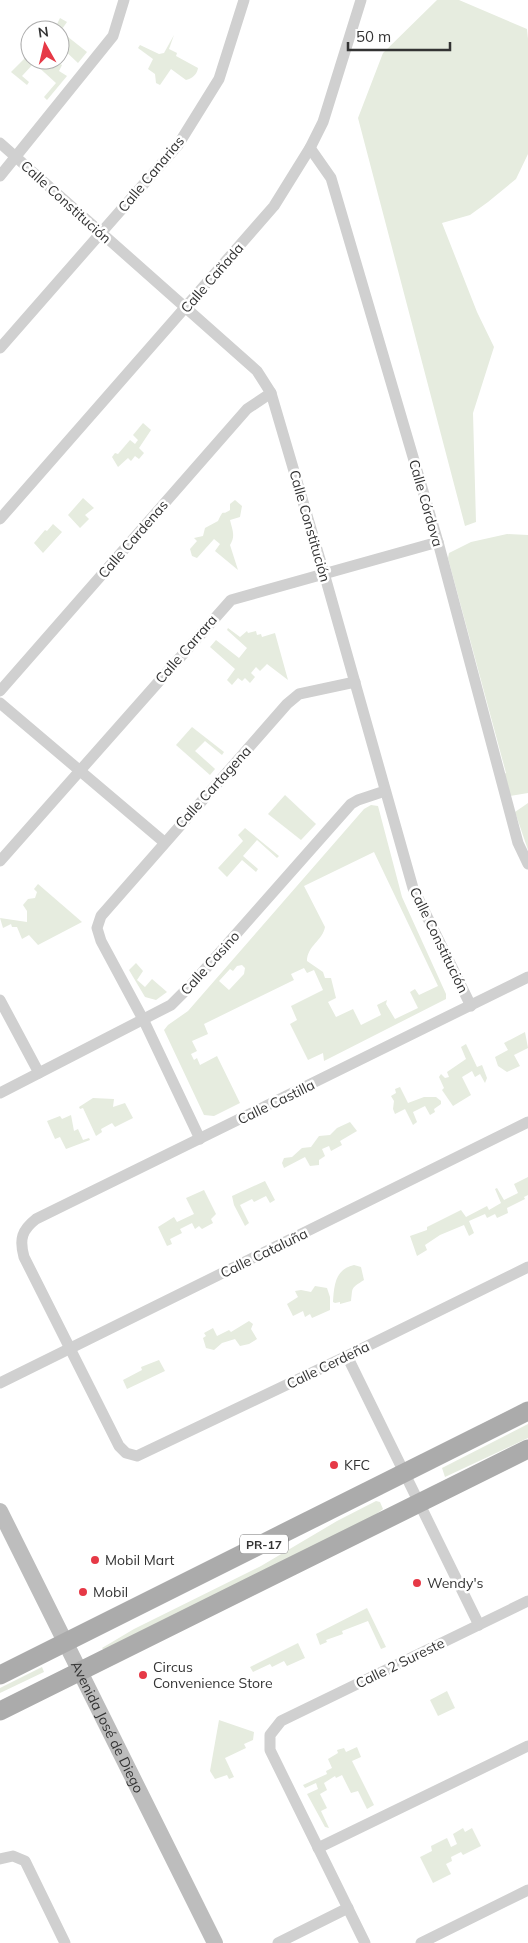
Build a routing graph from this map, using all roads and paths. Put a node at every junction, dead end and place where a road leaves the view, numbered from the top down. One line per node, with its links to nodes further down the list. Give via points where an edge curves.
1 (124, 0): 6 (street, via 113,36)
2 (244, 0): 8 (street, Calle Canarias, via 219,79 178,145)
3 (361, 0): 5 (street, Calle Cañada, via 323,122)
4 (0, 143): 6 (street, Calle Constitución)
5 (310, 148): 9 (street, Calle Cañada, via 274,206); 13 (street, Calle Córdova, via 331,178)
6 (16, 158): 7 (street); 8 (street, Calle Constitución)
7 (0, 176)
8 (101, 233): 9 (street, Calle Constitución); 10 (street, Calle Canarias)
9 (186, 309): 11 (street, Calle Constitución, via 257,371); 12 (street, Calle Cañada)
10 (0, 348)
11 (271, 393): 14 (street, Calle Constitución); 16 (street, Calle Cardenas, via 247,409)
12 (0, 518)
13 (438, 542): 14 (street, Calle Carrara); 22 (street, Calle Córdova, via 518,843)
14 (324, 573): 15 (street, Calle Constitución); 18 (street, Calle Carrara, via 236,597 225,604)
15 (354, 682): 19 (street, Calle Constitución); 20 (street, Calle Cartagena, via 299,694 287,704)
16 (0, 691)
17 (0, 703): 18 (street)
18 (80, 772): 20 (street); 21 (street, Calle Carrara)
19 (385, 791): 25 (street, Calle Constitución, via 420,907); 26 (street, Calle Casino, via 351,804 192,984 171,1005)
20 (164, 842): 26 (street, Calle Cartagena, via 101,916 97,928 101,942)
21 (0, 861)
22 (528, 864)
23 (528, 977): 25 (street, Calle Castilla)
24 (0, 1000): 27 (street)
25 (471, 1006): 30 (street, Calle Castilla)
26 (144, 1021): 27 (street, Calle Casino); 30 (street)
27 (39, 1073): 28 (street, Calle Casino)
28 (0, 1093)
29 (528, 1122): 32 (street, Calle Cataluña)
30 (200, 1140): 32 (street, Calle Castilla, via 36,1219 25,1228 21,1238 24,1257)
31 (528, 1267): 33 (street, Calle Cerdeña)
32 (70, 1349): 33 (street, Calle Cerdeña, via 119,1446 126,1453 137,1456); 34 (street, Calle Cataluña)
33 (347, 1356): 37 (street)
34 (0, 1383)
35 (528, 1412): 37 (main road, PR-17)
36 (528, 1449): 38 (main road, PR-17)
37 (403, 1474): 38 (street); 42 (main road, PR-17)
38 (418, 1504): 41 (street); 43 (main road, PR-17)
39 (0, 1510): 42 (main road, Avenida José de Diego)
40 (528, 1601): 41 (street, Calle 2 Sureste)
41 (479, 1625): 47 (street, Calle 2 Sureste, via 281,1721 274,1728 270,1735 270,1750)
42 (66, 1643): 43 (main road, Avenida José de Diego); 44 (main road, PR-17)
43 (78, 1671): 45 (main road, PR-17); 52 (main road, Avenida José de Diego)
44 (0, 1675)
45 (0, 1711)
46 (528, 1746): 47 (street)
47 (318, 1848): 50 (street)
48 (0, 1859): 51 (street, via 13,1856 25,1861)
49 (528, 1890): 55 (street)
50 (348, 1908): 53 (street); 54 (street)
51 (65, 1943)
52 (215, 1943)
53 (278, 1943)
54 (365, 1943)
55 (421, 1943)

